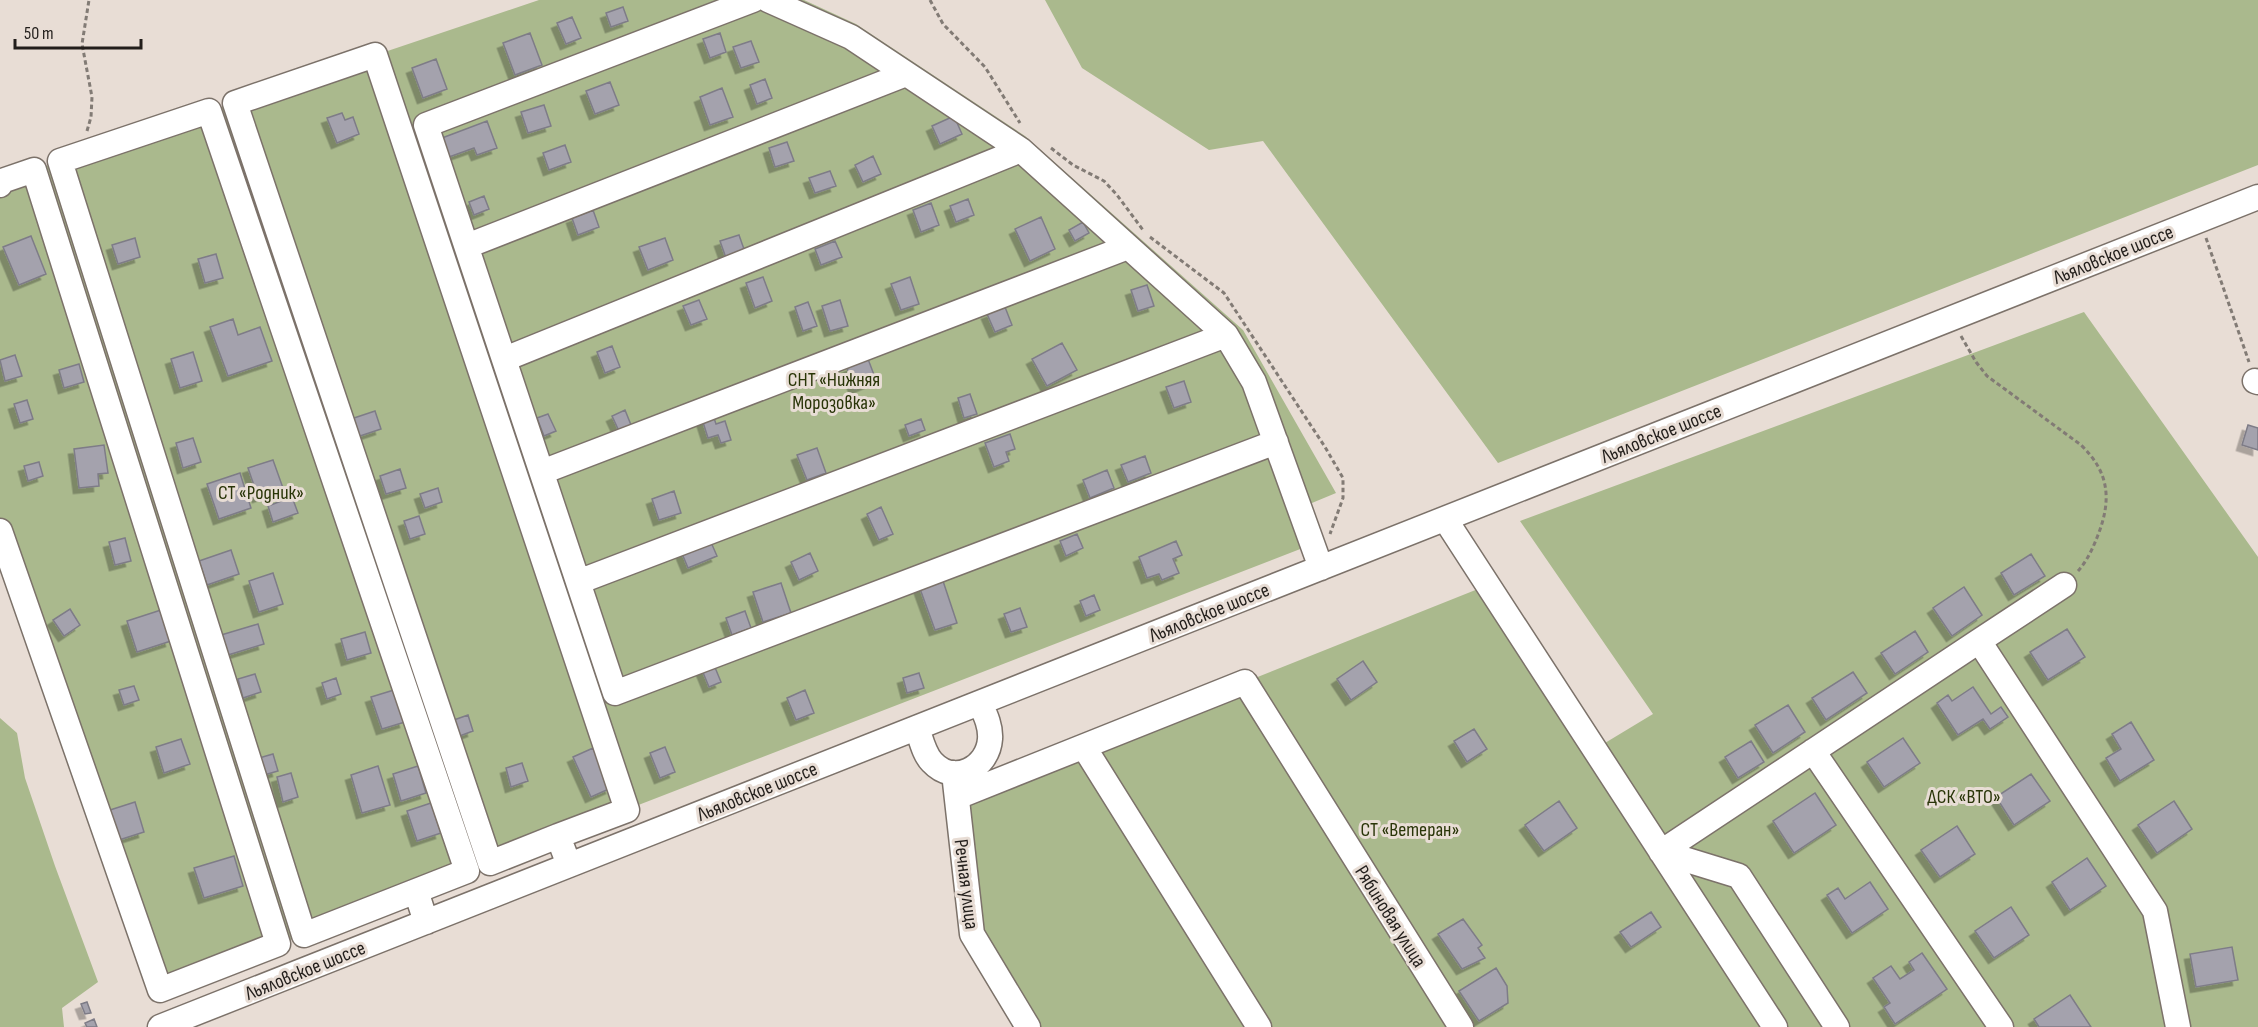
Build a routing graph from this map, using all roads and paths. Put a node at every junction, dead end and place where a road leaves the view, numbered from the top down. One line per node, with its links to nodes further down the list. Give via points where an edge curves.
1 (89, 0): 8 (path, via 82,44 92,97 87,131)
2 (753, 0): 14 (street, via 426,125)
3 (768, 0): 4 (street, via 851,37)
4 (906, 74): 7 (street); 14 (street)
5 (235, 103): 6 (street); 34 (street, via 490,863); 34 (street, via 375,55 627,810)
6 (209, 111): 8 (street); 37 (street)
7 (1022, 150): 15 (street); 18 (street)
8 (92, 151): 9 (street)
9 (60, 161): 10 (street); 41 (street)
10 (34, 170): 11 (street); 42 (street)
11 (0, 185)
12 (2258, 197): 13 (street, Льяловское шоссе)
13 (2200, 220): 16 (street, Льяловское шоссе); 19 (path)
14 (467, 246): 18 (street)
15 (1128, 247): 17 (street); 21 (street)
16 (1952, 318): 22 (street, Льяловское шоссе); 26 (path, via 1983,371 2081,445 2095,459 2104,477 2107,498 2100,530 2086,561)
17 (1226, 335): 20 (street, via 1254,382); 25 (street)
18 (505, 359): 21 (street)
19 (2257, 381)
20 (1276, 442): 24 (street); 25 (street, via 615,693)
21 (542, 472): 25 (street)
22 (1445, 519): 24 (street, Льяловское шоссе); 35 (street)
23 (0, 531): 43 (street, via 160,990)
24 (1321, 568): 28 (street, Льяловское шоссе)
25 (578, 582)
26 (2064, 585): 27 (street)
27 (1979, 641): 31 (street); 52 (street, via 2155,911)
28 (980, 702): 29 (street, Льяловское шоссе); 32 (street, via 990,727 989,747 979,765)
29 (917, 728): 32 (street, via 931,761); 36 (street, Льяловское шоссе)
30 (1084, 747): 33 (street); 47 (street); 48 (street, Рябиновая улица, via 1245,682)
31 (1813, 751): 35 (street); 51 (street)
32 (954, 773): 33 (street, Речная улица)
33 (957, 797): 46 (street, Речная улица, via 972,934)
34 (558, 836): 36 (street)
35 (1661, 852): 49 (street); 50 (street, via 1739,876)
36 (569, 865): 39 (street, Льяловское шоссе)
37 (467, 872): 38 (street); 39 (street)
38 (416, 891): 40 (street); 41 (street)
39 (477, 902): 40 (street, Льяловское шоссе)
40 (426, 922): 44 (street, Льяловское шоссе)
41 (303, 935): 42 (street)
42 (278, 944): 43 (street)
43 (228, 964): 44 (street)
44 (241, 995): 45 (street, Льяловское шоссе)
45 (160, 1027)
46 (1028, 1027)
47 (1259, 1027)
48 (1461, 1027)
49 (1775, 1027)
50 (1837, 1027)
51 (2001, 1027)
52 (2178, 1027)

